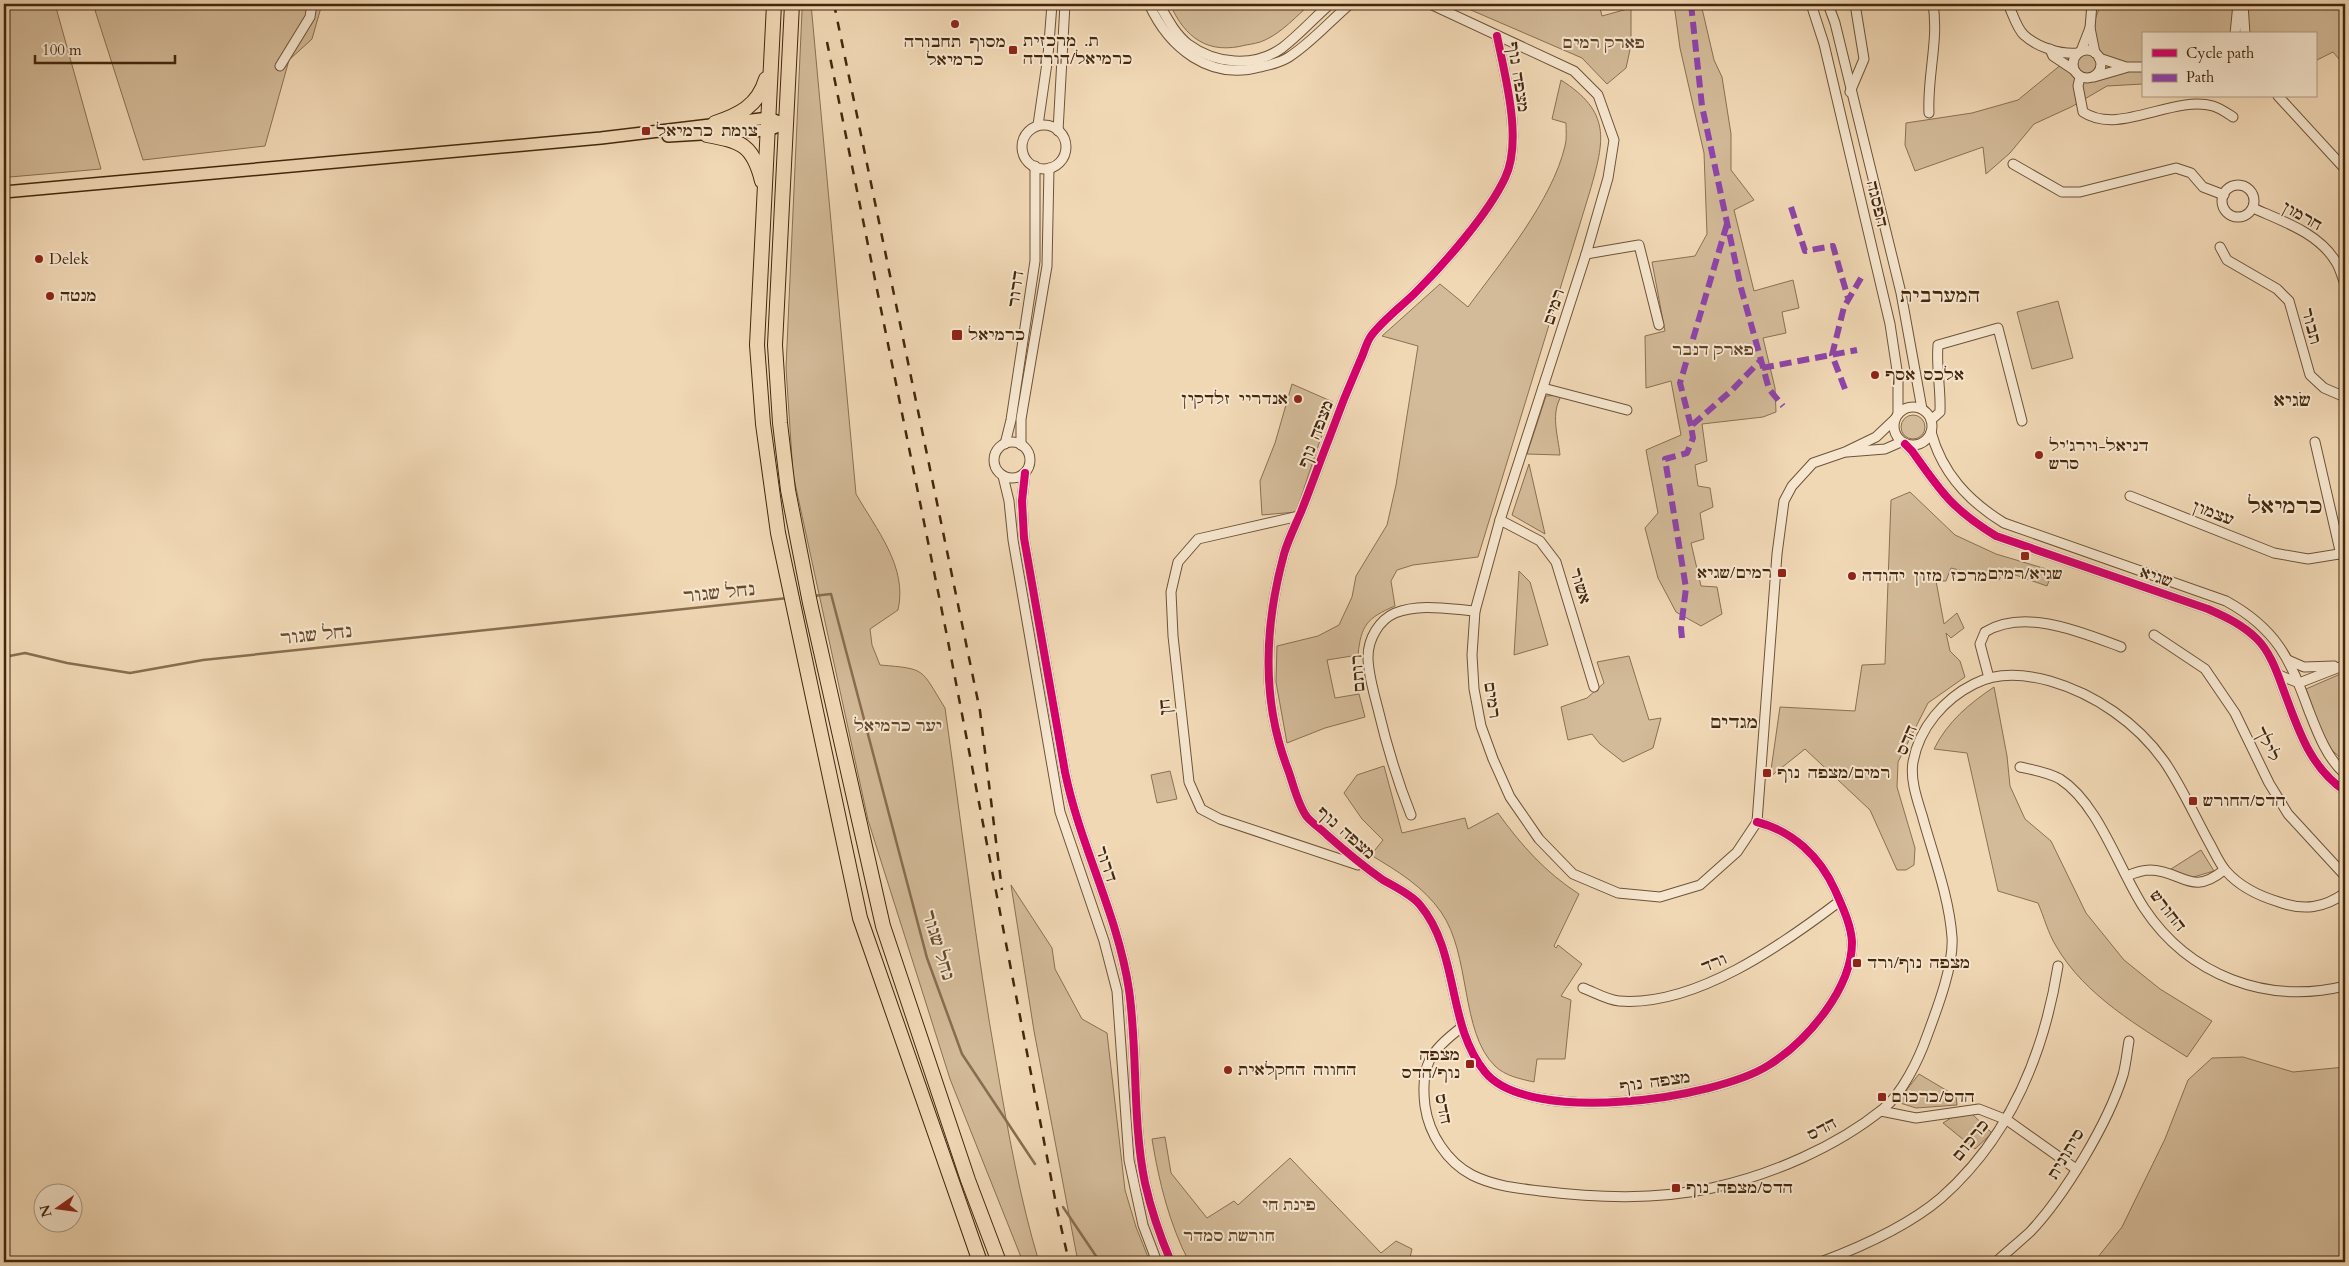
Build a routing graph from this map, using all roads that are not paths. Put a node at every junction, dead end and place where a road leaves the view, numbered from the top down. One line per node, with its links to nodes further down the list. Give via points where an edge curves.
1 (312, 4): 29 (street, via 310,17)
2 (774, 4): 25 (highway)
3 (1052, 4): 26 (street)
4 (1066, 4): 28 (street)
5 (1149, 4): 8 (street, via 1161,28 1180,50 1212,67 1233,71 1251,70 1289,57)
6 (1159, 4): 7 (street, via 1169,24 1187,44 1214,58 1248,61 1281,48)
7 (1330, 4)
8 (1350, 4)
9 (1430, 4): 22 (street, רמים)
10 (1811, 4): 36 (street, הפסגה)
11 (1828, 4): 35 (street, הפסגה)
12 (1855, 4): 35 (street, via 1864,59)
13 (1933, 4): 40 (street, via 1936,29 1928,93)
14 (2008, 4): 23 (street, via 2023,35)
15 (2092, 4): 19 (street)
16 (2238, 4): 20 (street)
17 (2244, 4): 21 (street)
18 (792, 6): 43 (highway)
19 (2090, 28): 24 (street); 27 (street)
20 (2233, 31)
21 (2245, 32)
22 (1497, 36): 56 (street, רמים, via 1574,71 1598,95 1614,140 1608,178); 75 (street, מצפה נוף, via 1514,140 1506,176 1474,227 1422,286 1371,336)
23 (2050, 49): 24 (street, via 2068,54); 32 (street, via 2053,56)
24 (2080, 52): 27 (street, via 2087,50); 32 (street, via 2073,59)
25 (772, 56): 42 (highway); 45 (highway, via 755,101)
26 (1048, 56): 28 (street); 44 (street)
27 (2097, 56): 31 (street); 34 (street, via 2100,70)
28 (1061, 59): 46 (street)
29 (280, 66)
30 (2142, 66): 31 (street)
31 (2126, 67): 34 (street)
32 (2074, 70): 33 (street)
33 (2080, 77): 34 (street); 41 (street, via 2078,86 2083,112 2094,119 2122,118 2186,104 2213,106)
34 (2094, 77)
35 (1850, 92): 36 (street); 61 (street, הפסגה, via 1901,293)
36 (1836, 98): 63 (street, הפסגה, via 1890,324 1898,377)
37 (2275, 98): 39 (street)
38 (2280, 98): 39 (street)
39 (2287, 108): 50 (street)
40 (1930, 113)
41 (2233, 117)
42 (767, 124): 43 (main road); 45 (main road); 51 (highway)
43 (785, 124): 107 (highway, via 776,293 776,362 785,466 809,596 883,926 968,1180)
44 (1038, 125): 46 (street, via 1047,124); 48 (street, via 1030,129 1022,143 1026,160)
45 (711, 129): 51 (highway, via 737,140 748,150); 52 (main road)
46 (1058, 130): 49 (street, via 1065,141 1065,150 1057,164)
47 (2013, 164): 53 (street, via 2062,192 2080,192 2176,168 2191,173 2203,187)
48 (1035, 166): 49 (street); 69 (street, דרור, via 1035,261)
49 (1049, 168): 70 (street, דרור, via 1047,266 1021,419)
50 (2345, 169)
51 (764, 190): 106 (highway, via 758,336 760,389 771,493 790,592 860,918)
52 (4, 192)
53 (2224, 195): 54 (street, via 2223,205 2232,216 2242,216); 54 (street, via 2234,186 2246,187 2254,197)
54 (2253, 208): 57 (street, חרמון, via 2301,229 2319,243 2336,261)
55 (2220, 247): 60 (street, תבור, via 2228,260 2277,289 2289,301 2310,375 2324,388)
56 (1586, 254): 58 (street, via 1639,245); 59 (street, רמים)
57 (2345, 284)
58 (1659, 325)
59 (1543, 388): 62 (street); 76 (street, רמים)
60 (2345, 397)
61 (1922, 409): 63 (street, via 1909,407); 64 (street)
62 (1627, 410)
63 (1896, 416): 68 (street, via 1894,432); 71 (street, רמים, via 1876,436)
64 (1931, 420): 65 (street, via 1940,412 1936,362 1938,345 1998,328); 66 (street)
65 (2022, 421)
66 (1931, 432): 68 (street, via 1918,445); 81 (street, שגיא, via 1946,470 1990,514 2031,533 2226,601 2250,614 2268,630)
67 (2315, 442): 77 (street)
68 (1903, 443): 71 (street, רמים, via 1884,449); 83 (street, שגיא, via 1948,501 1968,519 1996,536 2232,621 2258,640)
69 (1005, 444): 70 (street); 73 (street, via 997,450 994,461)
70 (1021, 444): 72 (street, via 1030,456)
71 (1845, 452): 91 (street, רמים, via 1813,463 1792,486 1784,501 1777,554)
72 (1025, 473): 73 (street, via 1014,478); 109 (street, דרור, via 1022,501 1024,538 1065,772 1072,809 1116,936 1129,990 1142,1159 1155,1221)
73 (1003, 476): 108 (street, דרור, via 1060,812 1104,941 1117,992 1130,1168 1143,1225)
74 (2130, 496): 77 (street, עצמון, via 2274,553 2308,559)
75 (1299, 516): 92 (street, מצפה נוף, via 1285,549 1271,611 1268,689 1276,738 1306,816); 92 (street, חן, via 1198,540 1178,562 1171,592 1188,782 1201,809 1220,819)
76 (1500, 520): 78 (street, רמים); 86 (street, אשור, via 1540,541 1556,562)
77 (2343, 554)
78 (1475, 610): 90 (street, רותם, via 1413,608 1394,614 1374,632 1368,655 1372,688 1392,766); 91 (street, רמים, via 1474,689 1481,726 1493,759 1510,797 1536,836 1573,874 1618,893 1660,897 1700,886 1737,852)
79 (2154, 635): 95 (street, לילך, via 2205,669 2235,713 2288,814)
80 (2121, 647): 84 (street, via 2061,627 2022,621 1999,625 1984,632 1980,644)
81 (2288, 660): 82 (street, via 2304,666); 85 (street, שגיא)
82 (2343, 665): 85 (street)
83 (2278, 675): 85 (street); 89 (street, שגיא, via 2302,739 2317,766)
84 (1988, 678): 93 (street, הדס, via 2012,675 2061,684 2092,698 2132,725 2164,762); 103 (street, הדס, via 1955,695 1936,713 1918,744 1912,764 1914,789 1949,912 1953,943 1941,996 1919,1059)
85 (2299, 683): 88 (street, שגיא, via 2317,732 2331,758)
86 (1594, 687)
87 (2020, 767): 94 (street, החורש, via 2060,779 2074,792 2099,826)
88 (2345, 774)
89 (2345, 791)
90 (1411, 816)
91 (1757, 822): 97 (street, מצפה נוף, via 1774,826 1811,853 1828,875)
92 (1363, 866): 101 (street, מצפה נוף, via 1419,903 1441,940)
93 (2224, 870): 94 (street, via 2204,883 2151,870); 96 (street, הדס, via 2250,891 2294,907 2316,908)
94 (2127, 876): 99 (street, החורש, via 2155,923 2177,946 2211,971 2256,988 2285,992 2314,992)
95 (2345, 876)
96 (2345, 893)
97 (1840, 901): 100 (street, ורד, via 1798,934 1730,974 1675,994 1617,1001); 101 (street, מצפה נוף, via 1852,942 1840,992 1803,1037 1768,1066 1729,1082 1644,1099 1554,1102 1523,1096 1504,1089 1488,1076 1473,1055)
98 (2058, 966): 104 (street, כרכום, via 2037,1051)
99 (2345, 986)
100 (1583, 988)
101 (1462, 1027): 103 (street, הדס, via 1436,1048 1428,1064 1424,1081 1426,1114 1434,1136 1447,1155 1469,1174 1499,1186 1575,1195 1640,1198 1713,1188 1778,1167 1836,1140)
102 (2129, 1041): 105 (street, סיתונית, via 2123,1074 2104,1118)
103 (1881, 1111): 104 (street, via 1916,1118 1979,1109)
104 (2007, 1120): 105 (street); 110 (street, כרכום, via 1976,1160 1940,1198 1899,1226)
105 (2076, 1168): 111 (street, סיתונית, via 2030,1231)
106 (980, 1262)
107 (999, 1262)
108 (1157, 1262)
109 (1170, 1262)
110 (1821, 1262)
111 (1996, 1262)

